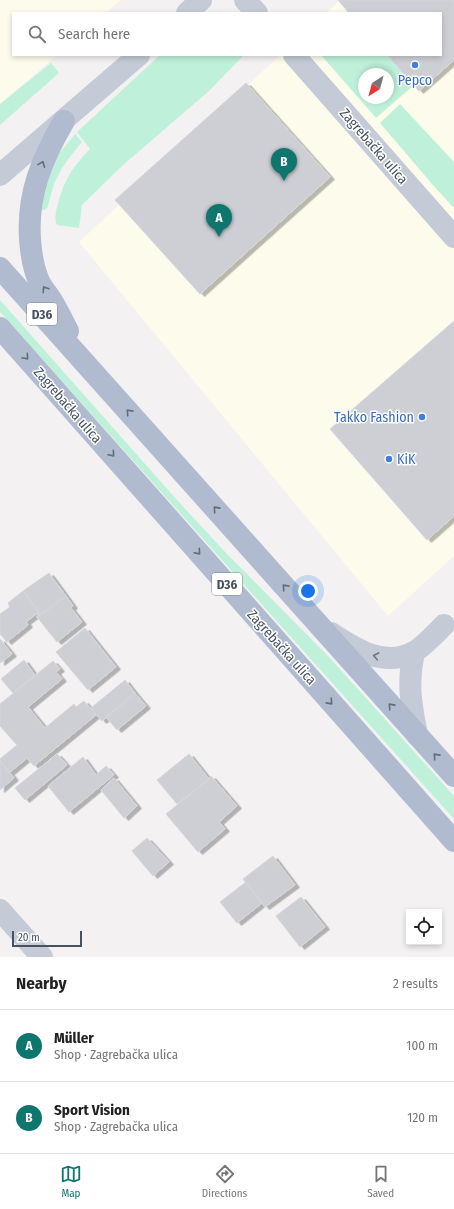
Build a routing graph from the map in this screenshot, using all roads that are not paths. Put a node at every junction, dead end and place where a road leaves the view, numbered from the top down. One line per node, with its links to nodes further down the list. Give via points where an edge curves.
1 (201, 0): 3 (street)
2 (245, 0): 4 (street)
3 (188, 12)
4 (256, 12)
5 (138, 56): 7 (street)
6 (295, 56): 9 (street, Zagrebačka ulica)
7 (64, 120): 8 (street); 12 (main road, one-way to 7, via 39,281 30,250 30,209 35,184)
8 (0, 176)
9 (454, 236)
10 (0, 268): 12 (main road, D36)
11 (0, 328): 18 (main road, Zagrebačka ulica / D36, one-way to 18)
12 (83, 361): 14 (main road, D36, one-way to 12)
13 (444, 625): 15 (street)
14 (320, 626): 15 (street, one-way to 14, via 384,658 370,655 353,648); 16 (main road, D36, one-way to 14)
15 (414, 652): 16 (street, via 410,690)
16 (417, 735): 17 (main road, D36, one-way to 16)
17 (454, 776)
18 (454, 841)
19 (0, 910): 20 (street)
20 (42, 957)

